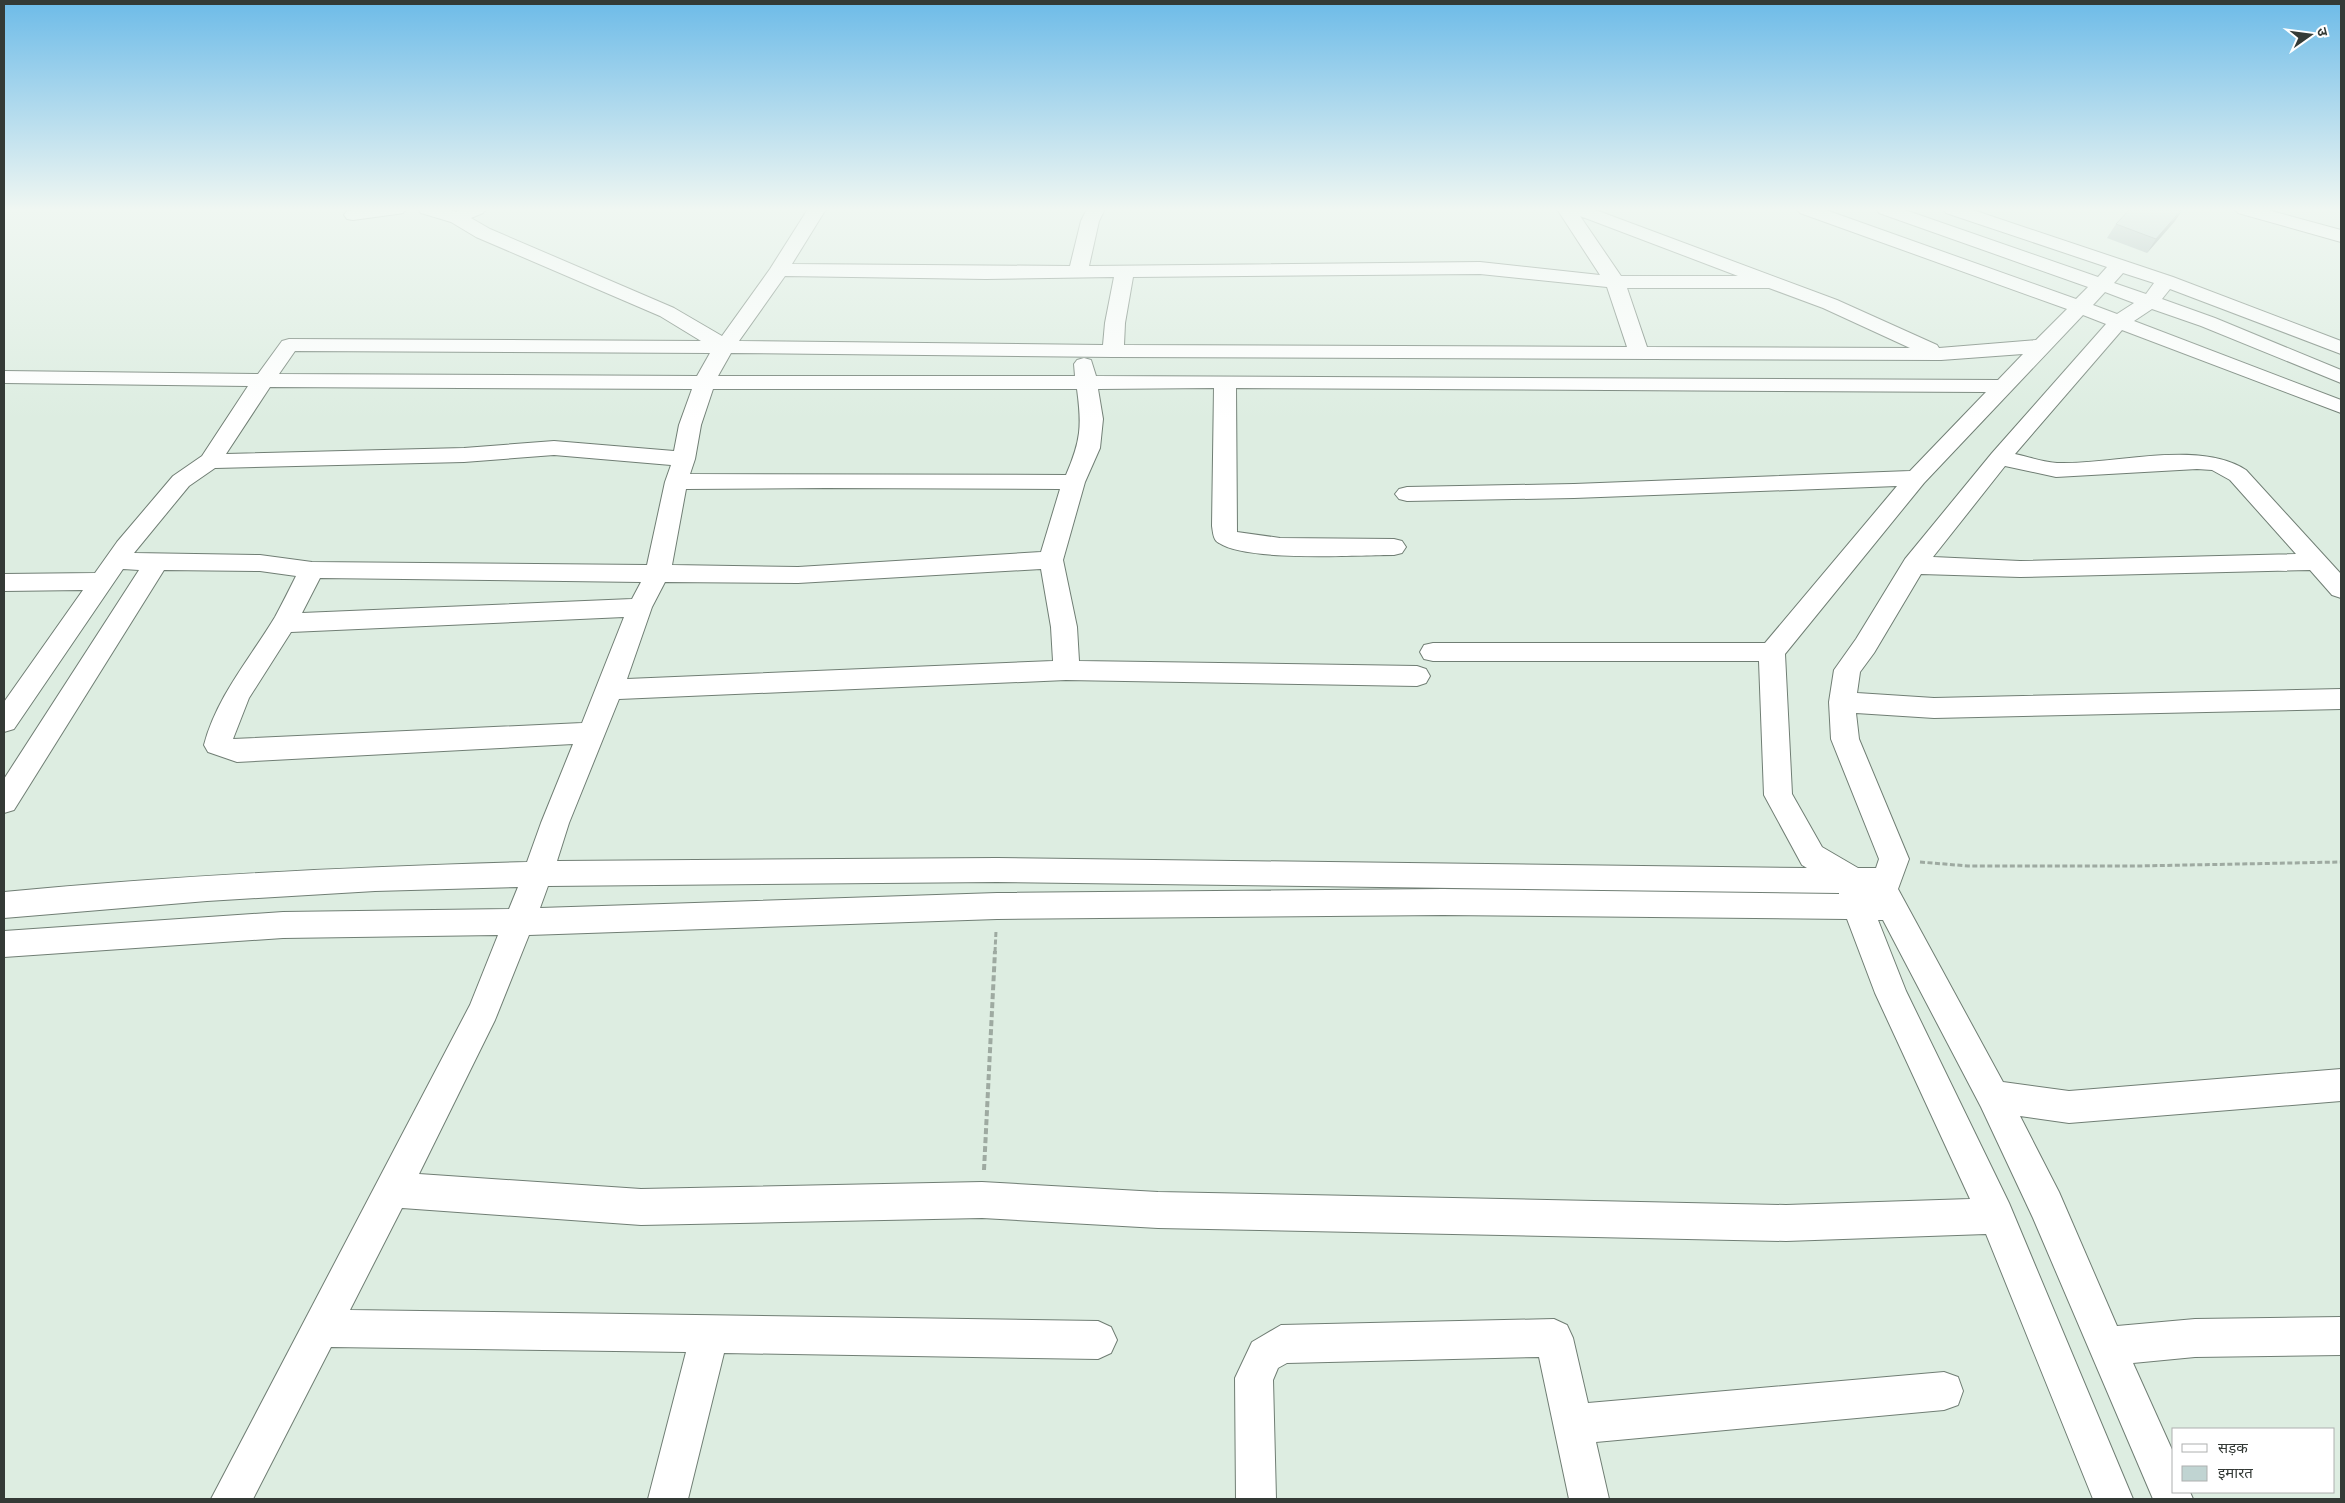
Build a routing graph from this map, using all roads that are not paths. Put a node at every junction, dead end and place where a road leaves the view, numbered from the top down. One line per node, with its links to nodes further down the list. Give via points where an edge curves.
1 (591, 279): 18 (street, via 667,312)
2 (773, 279): 18 (street)
3 (1123, 279): 22 (street)
4 (1587, 279): 12 (street)
5 (1613, 279): 12 (street)
6 (1761, 279): 13 (street)
7 (2002, 279): 15 (street)
8 (2105, 279): 15 (street)
9 (2121, 279): 14 (street)
10 (2121, 279): 14 (street)
11 (2193, 279): 17 (street)
12 (1615, 282): 13 (street); 24 (street)
13 (1768, 282): 26 (street, via 1830,304)
14 (2157, 292): 16 (street); 20 (street); 23 (street, via 2208,322)
15 (2080, 307): 16 (street); 19 (street)
16 (2118, 322): 34 (street); 35 (street)
17 (2341, 332)
18 (724, 346): 21 (street); 29 (street, via 289,345); 32 (street)
19 (2042, 346): 26 (street); 33 (street)
20 (2341, 348)
21 (1081, 351): 22 (street); 30 (street)
22 (1113, 352): 24 (street)
23 (2282, 352): 25 (street); 28 (street)
24 (1639, 353): 26 (street)
25 (2341, 353)
26 (1941, 354)
27 (4, 377): 29 (street)
28 (2341, 377)
29 (264, 381): 32 (street); 36 (street)
30 (1089, 382): 31 (street); 32 (street); 39 (street, via 1092,419 1089,448)
31 (1226, 382): 33 (street); 41 (street, via 1226,537 1234,542 1261,546)
32 (704, 383): 37 (street)
33 (2004, 386): 38 (street)
34 (2341, 407)
35 (2000, 458): 45 (street, via 2056,470 2213,462 2226,466); 46 (street)
36 (210, 460): 37 (street, via 464,455 554,448); 43 (street, via 181,481)
37 (680, 470): 39 (street, via 970,483); 48 (street)
38 (1916, 478): 40 (street); 55 (street)
39 (1074, 482): 42 (street)
40 (1407, 494)
41 (1394, 547)
42 (1051, 560): 48 (street, via 798,575); 56 (street, via 1064,627)
43 (116, 561): 44 (street); 49 (street)
44 (157, 561): 47 (street, via 260,563); 63 (street)
45 (2317, 562): 46 (street, via 2020,569); 51 (street)
46 (1914, 566): 60 (street, via 1847,670)
47 (312, 570): 48 (street); 53 (street)
48 (658, 573): 52 (street)
49 (102, 581): 50 (street); 61 (street)
50 (4, 582)
51 (2341, 589)
52 (640, 607): 53 (street); 58 (street)
53 (284, 623): 62 (street, via 254,666 220,732 218,745 238,751)
54 (1433, 652): 55 (street)
55 (1772, 652): 66 (street, via 1778,795 1812,856)
56 (1066, 670): 57 (street); 58 (street)
57 (1418, 676)
58 (610, 690): 62 (street)
59 (2341, 699): 60 (street, via 1934,708)
60 (1842, 702): 65 (street, via 1845,739)
61 (4, 722)
62 (592, 734): 64 (street)
63 (4, 802)
64 (538, 874): 66 (street, via 1007,870); 67 (street, via 207,888); 68 (street)
65 (1891, 882): 66 (street); 71 (street)
66 (1854, 893): 68 (street, via 1444,902 997,906); 73 (street, via 1891,993)
67 (4, 906)
68 (519, 922): 69 (street, via 284,925); 72 (street, via 484,1010)
69 (4, 944)
70 (2341, 1085): 71 (street, via 2069,1107)
71 (1993, 1096): 78 (street, via 2046,1205)
72 (393, 1190): 73 (street, via 641,1206 982,1200 1158,1210 1786,1223); 74 (street)
73 (1996, 1216): 85 (street)
74 (320, 1328): 75 (street); 81 (street)
75 (710, 1334): 77 (street); 82 (street)
76 (2341, 1336): 78 (street, via 2195,1338)
77 (1098, 1340)
78 (2108, 1346): 86 (street)
79 (1944, 1391): 80 (street)
80 (1572, 1424): 83 (street, via 1554,1338 1281,1344 1265,1355 1254,1378); 84 (street)
81 (231, 1499)
82 (668, 1499)
83 (1256, 1499)
84 (1589, 1499)
85 (2113, 1499)
86 (2174, 1499)

